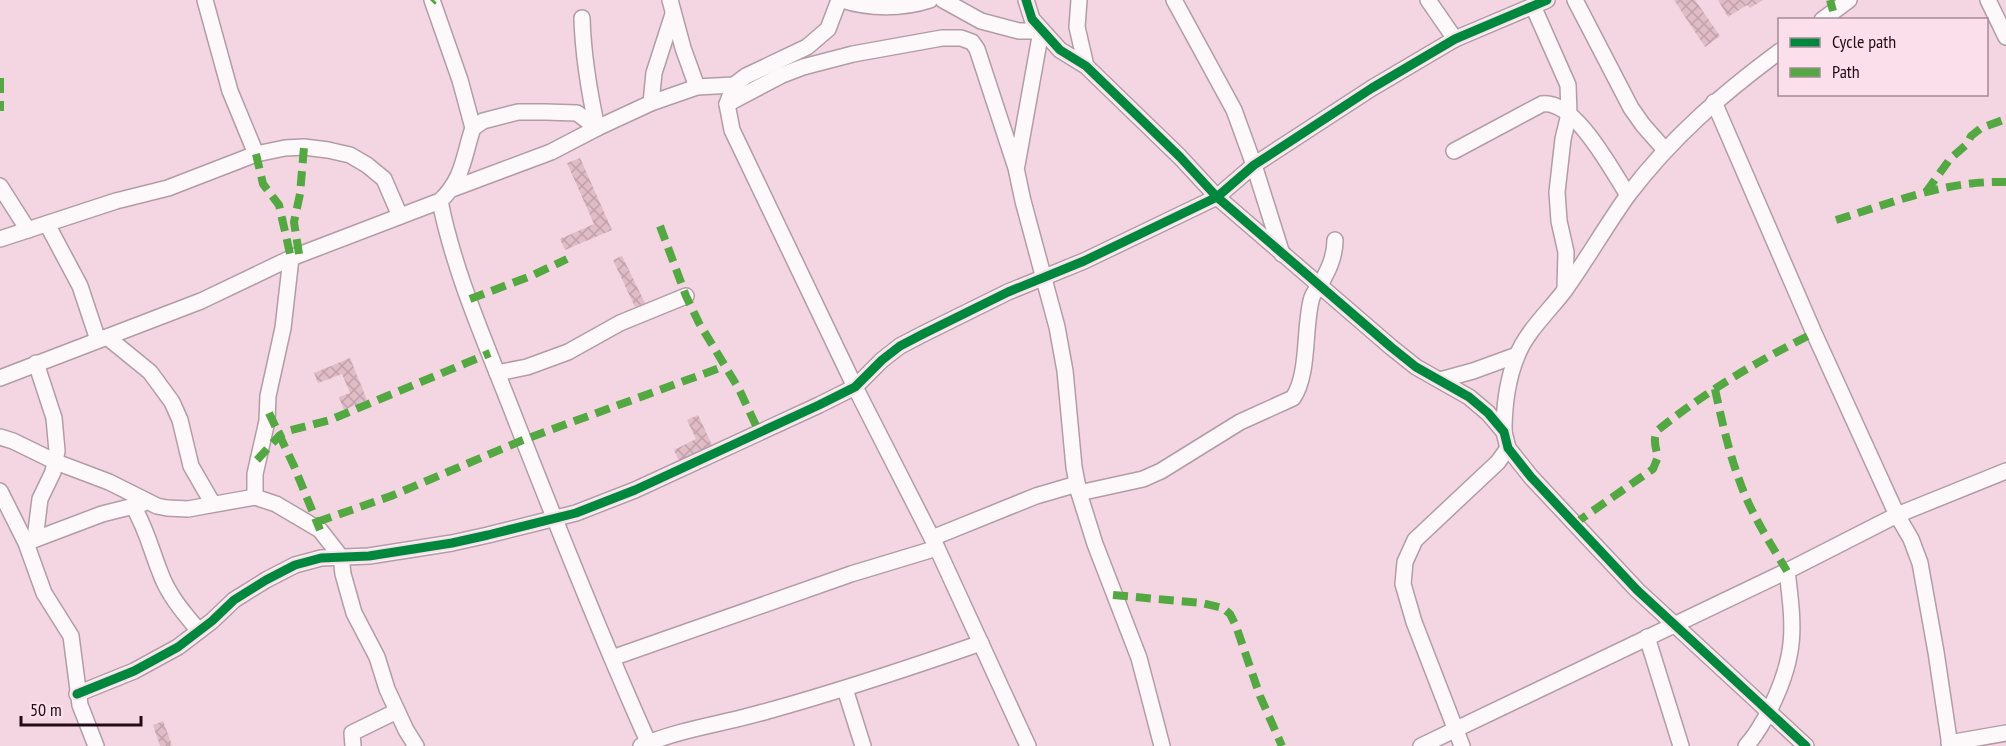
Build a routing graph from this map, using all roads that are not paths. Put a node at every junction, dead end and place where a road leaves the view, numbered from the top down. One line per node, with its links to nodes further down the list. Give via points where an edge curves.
1 (205, 0): 32 (street, via 230,91)
2 (432, 0): 28 (street)
3 (840, 0): 4 (street, via 877,6 914,5); 22 (street, via 828,29 807,47 746,76)
4 (930, 0)
5 (943, 0): 17 (street, via 981,21 1019,31)
6 (1026, 0): 17 (street)
7 (1079, 0): 21 (street, via 1077,27)
8 (1174, 0): 33 (street, via 1234,110)
9 (1428, 0): 19 (street)
10 (1575, 0): 30 (street, via 1631,108)
11 (1849, 0): 16 (street)
12 (1989, 1): 18 (street)
13 (1540, 3): 19 (street); 27 (street, via 1568,85)
14 (671, 7): 23 (street); 25 (street, via 654,73)
15 (582, 18): 29 (street, via 587,85)
16 (1825, 18)
17 (1041, 31): 21 (street, via 1060,50); 34 (street)
18 (2006, 37)
19 (1455, 39): 33 (street)
20 (1778, 52): 24 (street)
21 (1086, 66): 38 (street)
22 (734, 86): 23 (street); 26 (street)
23 (697, 87): 25 (street)
24 (1714, 102): 30 (street); 69 (street)
25 (651, 103): 29 (street)
26 (727, 105): 34 (street, via 803,67 853,54 961,38 977,49); 57 (street, via 732,130 748,166)
27 (1569, 114): 31 (street, via 1550,103 1542,104); 37 (street, via 1595,143); 49 (street, via 1557,192 1566,252)
28 (473, 128): 29 (street, via 483,121 518,112 577,114); 36 (street, via 462,170)
29 (597, 128): 36 (street, via 551,152)
30 (1665, 150): 37 (street)
31 (1454, 151)
32 (256, 154): 40 (street, via 304,147 350,155 384,179); 41 (street, via 168,188)
33 (1254, 165): 38 (street); 45 (street)
34 (1016, 168): 47 (street)
35 (0, 186): 42 (street)
36 (452, 189): 39 (street)
37 (1628, 195): 49 (street)
38 (1217, 197): 45 (street); 47 (street)
39 (440, 201): 40 (street); 54 (street, via 449,241)
40 (400, 216): 46 (street)
41 (47, 224): 42 (street); 51 (street)
42 (28, 230): 43 (street)
43 (0, 239)
44 (1335, 240): 48 (street, via 1332,261)
45 (1282, 254): 48 (street)
46 (291, 258): 51 (street, via 201,301); 65 (street, via 283,328 255,474)
47 (1043, 277): 57 (street, via 900,346); 63 (street, via 1065,371)
48 (1319, 286): 56 (street, via 1390,347); 63 (street, via 1311,298 1302,376 1293,398 1240,422 1143,479)
49 (1565, 290): 52 (street)
50 (686, 296): 54 (street, via 620,323 568,352)
51 (103, 339): 53 (street); 67 (street, via 150,372 172,402 191,466)
52 (1517, 355): 56 (street); 58 (street, via 1504,408)
53 (36, 363): 55 (street); 61 (street, via 54,418)
54 (498, 373): 70 (street)
55 (0, 378)
56 (1440, 380): 58 (street, via 1469,397)
57 (855, 387): 70 (street, via 601,505); 72 (street)
58 (1504, 432): 60 (street)
59 (0, 437): 61 (street)
60 (1508, 448): 75 (street, via 1592,543); 84 (street, via 1415,540 1404,562 1403,584)
61 (56, 462): 66 (street); 71 (street, via 40,500)
62 (2006, 471): 69 (street)
63 (1078, 488): 72 (street, via 1036,496); 93 (street, via 1139,658)
64 (0, 490): 71 (street)
65 (255, 497): 67 (street); 73 (street, via 276,504 320,530)
66 (149, 502): 67 (street, via 176,510); 68 (street)
67 (213, 504)
68 (133, 506): 71 (street); 76 (street, via 168,590)
69 (1898, 514): 74 (street); 87 (street, via 1920,563)
70 (555, 519): 73 (street, via 411,550); 79 (street)
71 (30, 541): 81 (street, via 44,593 71,636)
72 (934, 543): 78 (street); 79 (street)
73 (341, 557): 76 (street, via 307,561 283,571 234,600); 82 (street, via 354,613 377,657)
74 (1787, 571): 75 (street); 83 (street, via 1790,660)
75 (1672, 624): 77 (street); 83 (street)
76 (200, 631): 81 (street, via 134,671)
77 (1647, 637): 84 (street); 96 (street)
78 (981, 643): 80 (street); 92 (street)
79 (612, 658): 86 (street)
80 (844, 689): 86 (street); 91 (street)
81 (77, 694): 88 (street)
82 (397, 711): 89 (street, via 352,733); 90 (street)
83 (1768, 711): 97 (street); 98 (street)
84 (1455, 729): 94 (street); 95 (street)
85 (2006, 733): 87 (street)
86 (646, 745)
87 (1950, 745)
88 (96, 746)
89 (353, 746)
90 (416, 746)
91 (863, 746)
92 (1028, 746)
93 (1162, 746)
94 (1421, 746)
95 (1462, 746)
96 (1682, 746)
97 (1746, 746)
98 (1806, 746)

